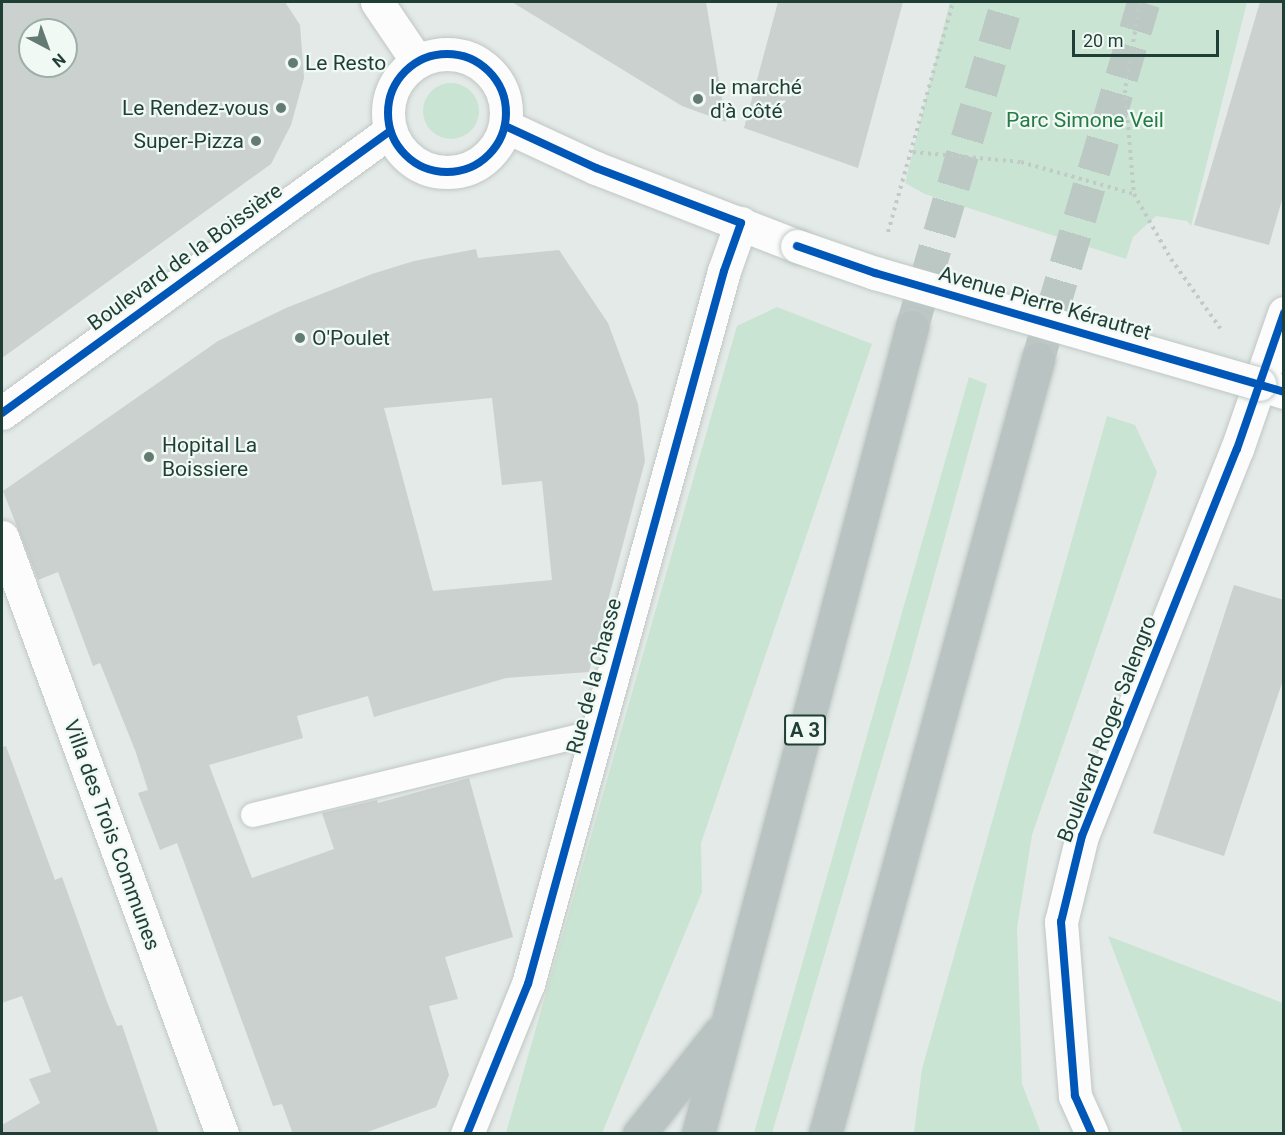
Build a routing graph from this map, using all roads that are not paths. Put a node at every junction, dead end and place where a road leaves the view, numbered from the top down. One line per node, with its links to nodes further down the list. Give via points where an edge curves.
1 (377, 2): 2 (street)
2 (417, 61): 3 (street, via 444,53 470,58 485,68 505,98); 4 (street, via 401,74 391,91 387,112)
3 (505, 126): 4 (street, via 493,150 473,166 447,173 420,166 400,150); 5 (street, Avenue Pierre Kérautret, via 596,168)
4 (390, 131): 10 (street, Boulevard de la Boissière)
5 (741, 223): 9 (street, Avenue Pierre Kérautret, bridge, via 875,273); 12 (street, Rue de la Chasse, via 724,271)
6 (1284, 313): 9 (street, Boulevard Roger Salengro)
7 (912, 327): 14 (highway, A 3)
8 (1038, 359): 19 (highway)
9 (1271, 388): 20 (street, Boulevard Roger Salengro, via 1082,836 1061,922 1075,1096)
10 (2, 413)
11 (2, 537): 15 (street, Villa des Trois Communes)
12 (597, 732): 13 (lane); 16 (street, Rue de la Chasse, via 528,984)
13 (253, 815)
14 (728, 1022): 17 (highway); 18 (highway, A 3)
15 (222, 1134)
16 (467, 1134)
17 (639, 1134)
18 (698, 1134)
19 (825, 1134)
20 (1092, 1134)

